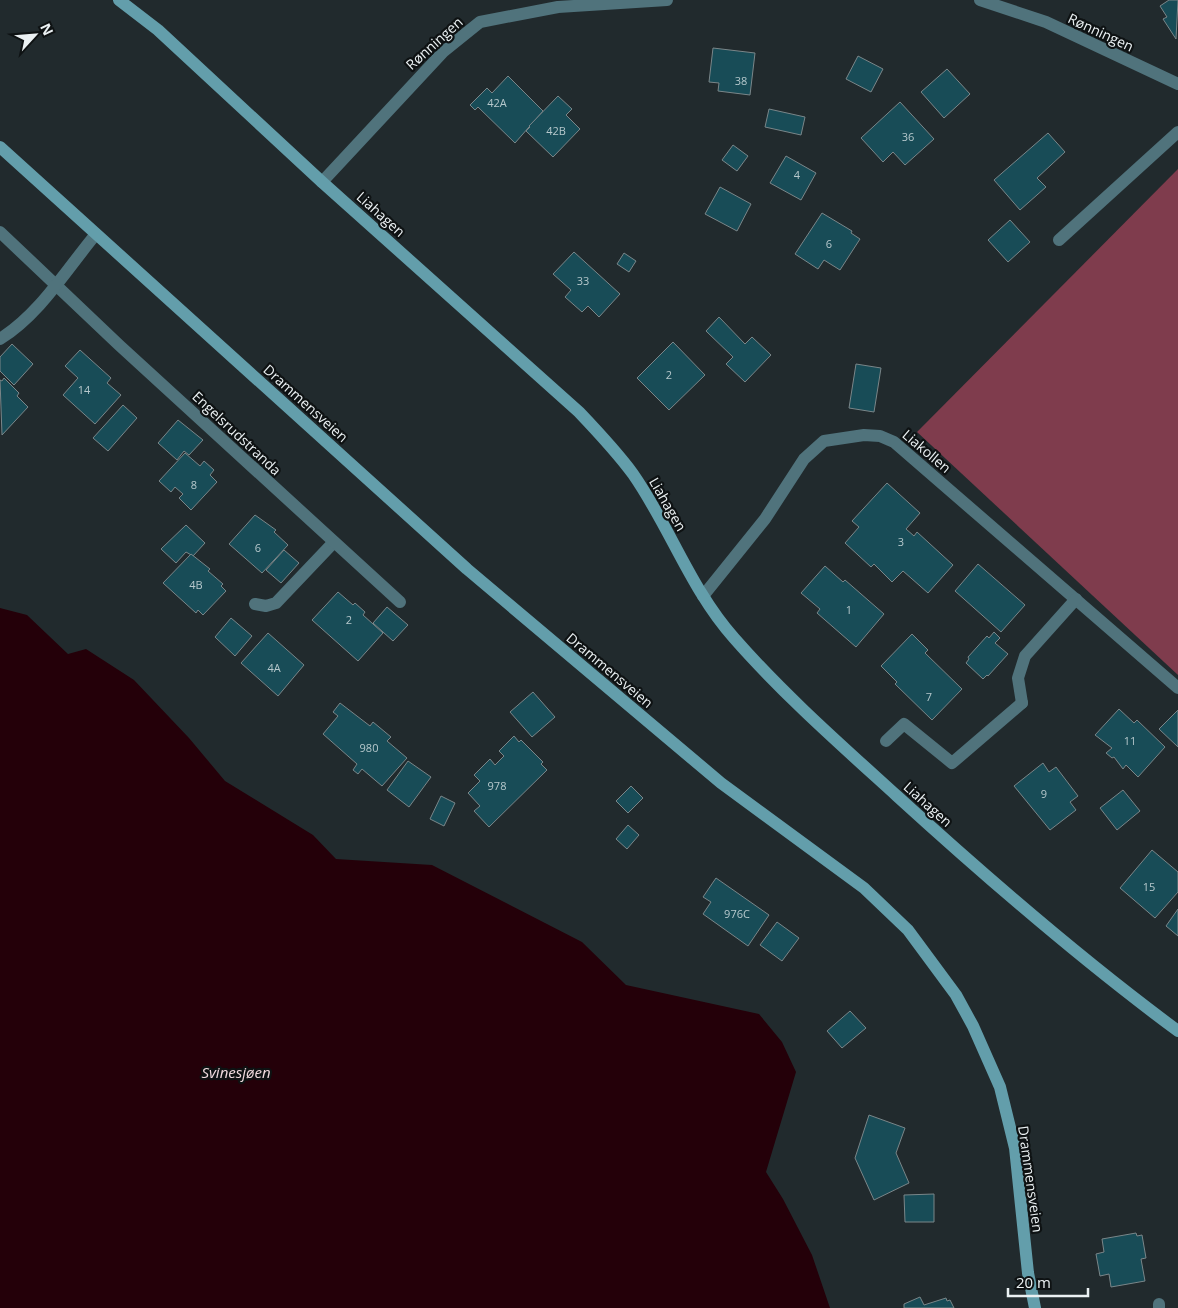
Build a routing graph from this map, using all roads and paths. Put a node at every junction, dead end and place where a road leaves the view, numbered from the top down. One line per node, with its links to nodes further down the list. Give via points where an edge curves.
1 (119, 0): 7 (main road, Liahagen, via 158,30)
2 (667, 0): 7 (street, Rønningen, via 558,6 480,22 431,64)
3 (980, 0): 4 (street, Rønningen, via 1046,22)
4 (1178, 84)
5 (1178, 132): 10 (street)
6 (0, 147): 9 (main road, Drammensveien)
7 (322, 182): 14 (main road, Liahagen, via 566,400 610,444 634,475)
8 (0, 232): 11 (street, Engelsrudstranda)
9 (96, 234): 11 (street); 21 (main road, Drammensveien, via 467,569 722,783 864,888 908,930 956,995 974,1026 1000,1087 1015,1148 1028,1273)
10 (1058, 240)
11 (57, 284): 12 (street, via 18,328); 13 (street, Engelsrudstranda)
12 (0, 339)
13 (334, 542): 16 (street, Engelsrudstranda); 17 (street, via 276,603 266,606)
14 (703, 596): 15 (street, Liakollen, via 765,519 804,459 824,441 864,435 880,436 894,442); 20 (main road, Liahagen, via 732,636 795,703 1074,952)
15 (1076, 600): 18 (street, Liakollen); 19 (street, via 1025,656 1018,678 1022,703 952,763 904,724)
16 (400, 602)
17 (255, 604)
18 (1178, 688)
19 (886, 741)
20 (1178, 1031)
21 (1035, 1308)

